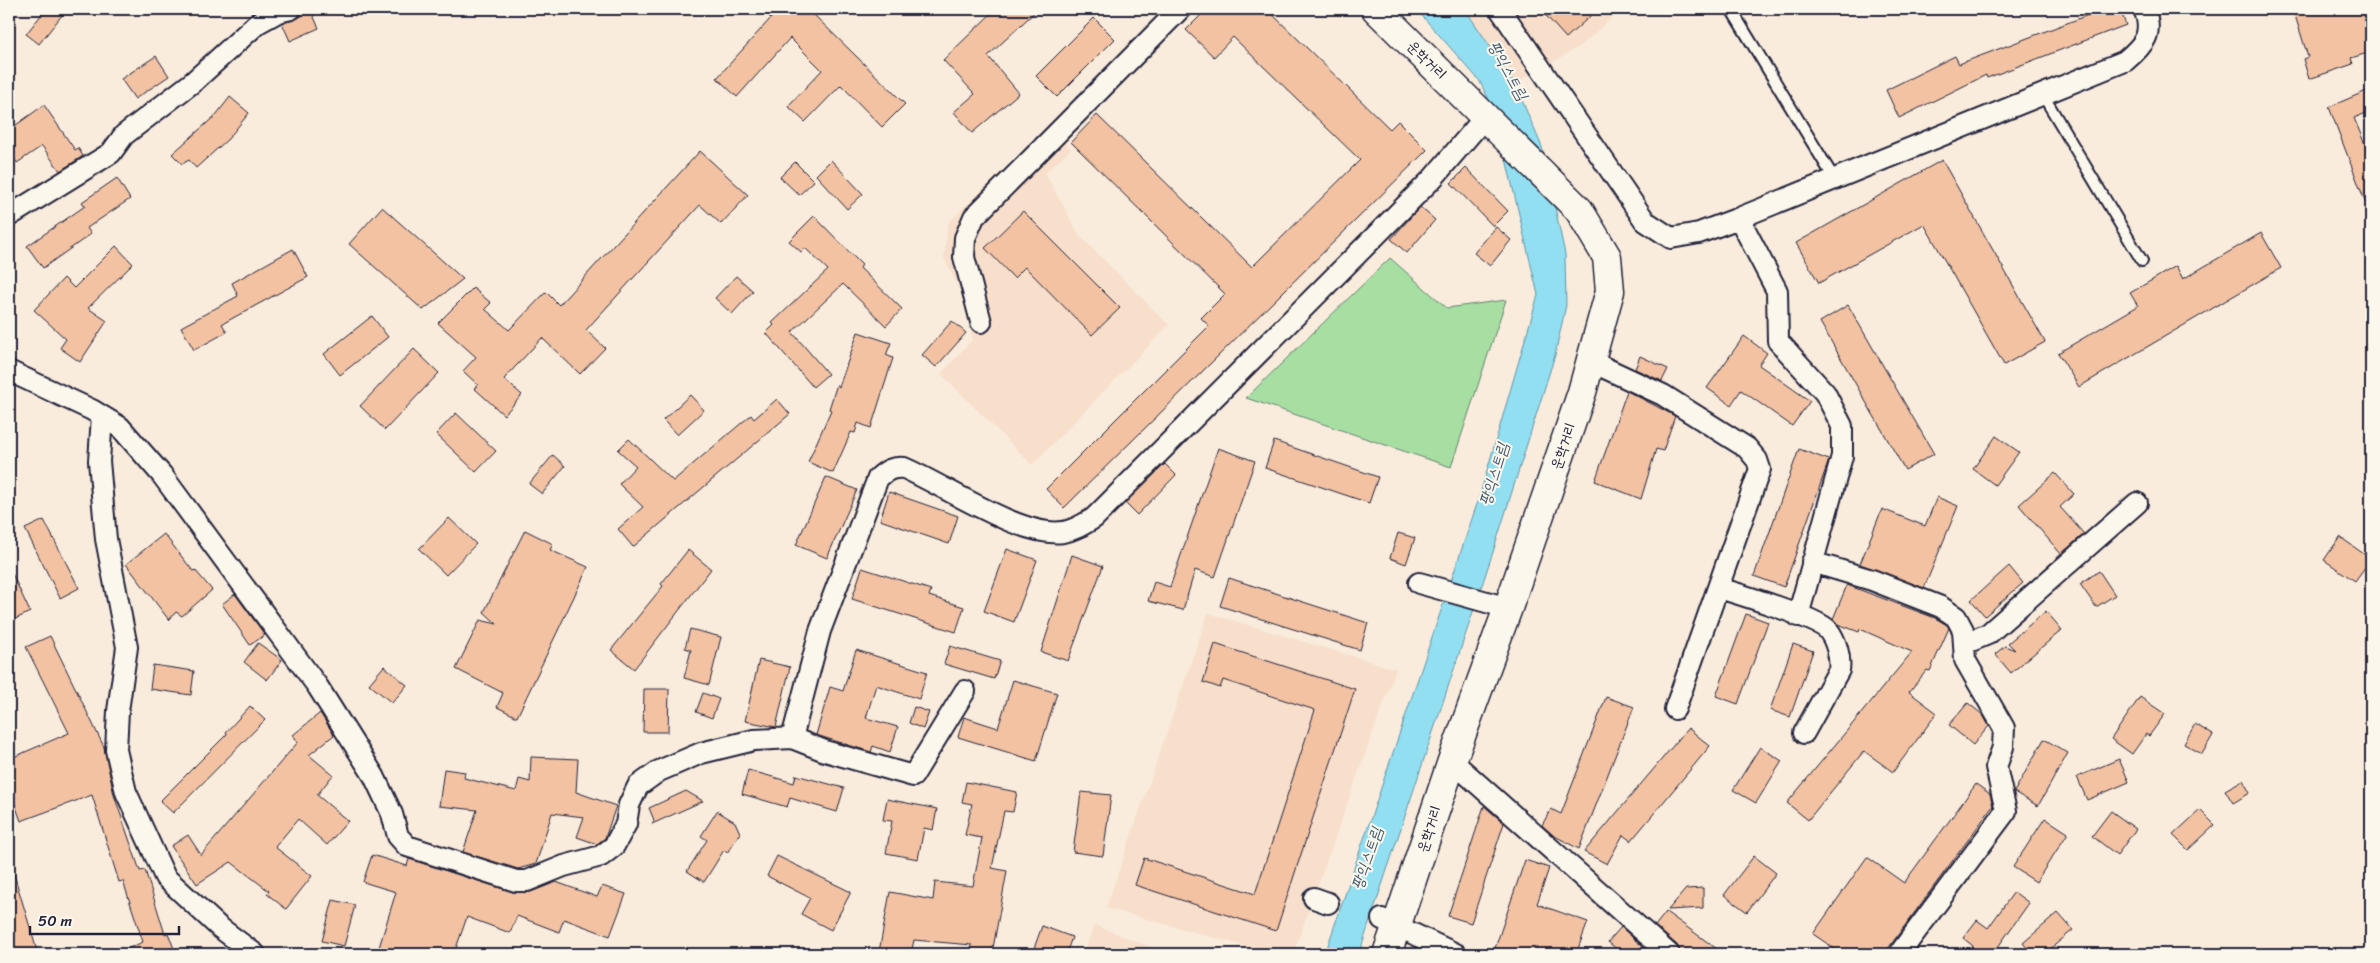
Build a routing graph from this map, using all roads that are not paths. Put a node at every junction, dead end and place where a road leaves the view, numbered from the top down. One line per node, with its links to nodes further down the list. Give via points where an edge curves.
1 (291, 9): 10 (street, via 258,22 194,82 124,135 110,153)
2 (1180, 9): 13 (street, via 974,217 965,238 964,257)
3 (1376, 9): 8 (main road, 운학거리)
4 (1500, 9): 11 (street, via 1645,221 1671,238 1699,233)
5 (1731, 9): 9 (lane)
6 (2144, 9): 7 (street, via 2150,23 2142,46 2125,61)
7 (2043, 95): 9 (street); 12 (lane)
8 (1490, 121): 14 (main road, 운학거리, via 1579,210 1607,257 1610,291); 27 (street, via 1094,518 1078,528 1061,532 1034,530 904,468 894,467 878,478 820,631)
9 (1834, 180): 11 (street)
10 (9, 216)
11 (1738, 218): 18 (street, via 1777,291 1778,341 1825,393 1842,426 1842,456)
12 (2142, 261)
13 (981, 322)
14 (1590, 361): 20 (street, via 1663,395 1747,448 1758,460 1760,468); 21 (main road, 운학거리)
15 (9, 371): 16 (street)
16 (102, 416): 27 (street, via 120,427 162,475 318,687 374,776 392,814 398,836 407,846 516,881 527,881 601,856 614,846 626,824 629,805 638,786 660,771 702,753 754,740); 31 (street, via 100,461 106,540 127,647 116,750 126,792 165,877 219,927)
17 (2137, 503): 23 (street, via 1988,634)
18 (1812, 562): 22 (street); 23 (street, via 1872,580 1941,607 1956,617 1963,630)
19 (1426, 585): 21 (street)
20 (1719, 588): 22 (street); 25 (street)
21 (1498, 606): 28 (main road, 운학거리)
22 (1798, 616): 26 (street, via 1827,630 1841,660 1839,670)
23 (1964, 644): 30 (street, via 1965,660 2004,728 2003,747 1996,767 2006,811)
24 (965, 691): 27 (street, via 913,776 825,751)
25 (1675, 710)
26 (1804, 733)
27 (792, 738)
28 (1452, 761): 29 (main road, 운학거리); 34 (street)
29 (1389, 923): 32 (main road, 운학거리); 33 (street)
30 (1902, 950)
31 (255, 954)
32 (1387, 954)
33 (1456, 954)
34 (1669, 954)

